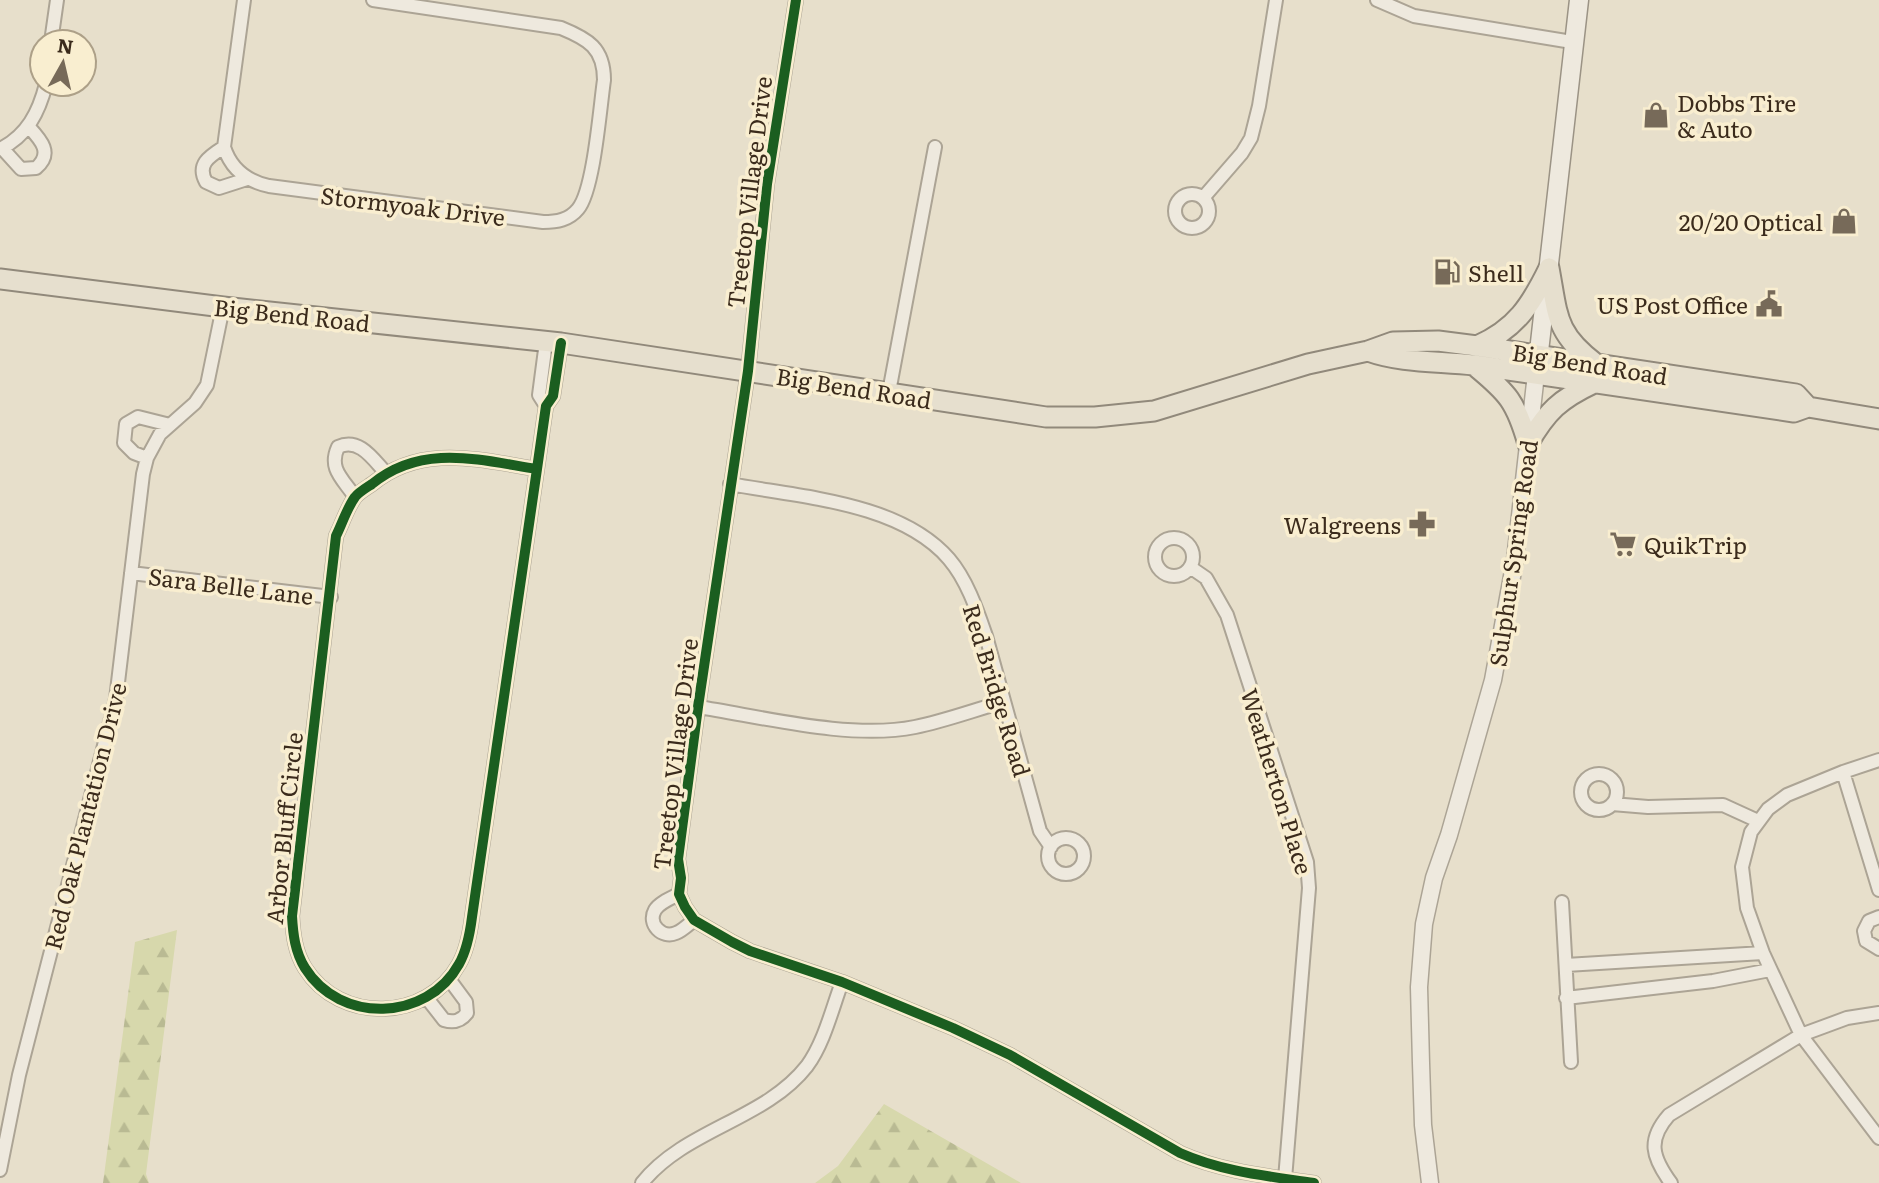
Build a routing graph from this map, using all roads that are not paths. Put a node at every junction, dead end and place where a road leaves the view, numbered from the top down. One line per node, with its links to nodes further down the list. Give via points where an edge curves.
1 (57, 0): 8 (street)
2 (244, 0): 12 (street)
3 (373, 0): 15 (street, Stormyoak Drive, via 561,28 593,45 604,64 604,79 587,191 577,211 566,219 543,222 269,186)
4 (796, 0): 23 (street, Treetop Village Drive, via 760,236)
5 (1276, 0): 16 (street, via 1251,138)
6 (1377, 0): 9 (street, via 1415,16)
7 (1579, 0): 9 (main road, Sulphur Spring Road)
8 (53, 28)
9 (1572, 42): 17 (main road, Sulphur Spring Road)
10 (42, 98): 11 (street)
11 (28, 126): 14 (street); 14 (street, via 45,151 36,168 21,169)
12 (224, 147): 15 (street, via 228,159); 15 (street, Stormyoak Drive, via 202,166 206,182 219,188)
13 (935, 147): 25 (street)
14 (1, 149)
15 (247, 179)
16 (1203, 198)
17 (1549, 268): 21 (main road, via 1535,298 1511,327); 22 (main road, Sulphur Spring Road); 24 (main road, via 1558,318 1567,339)
18 (0, 279): 19 (main road, Big Bend Road)
19 (223, 307): 20 (main road, Big Bend Road); 27 (street, Red Oak Plantation Drive, via 207,385)
20 (553, 343): 23 (main road, Big Bend Road); 30 (street, Arbor Bluff Circle, via 553,396 546,406)
21 (1475, 355): 22 (main road, Big Bend Road); 25 (main road, Big Bend Road, via 1438,341 1393,342 1170,407 1095,417 1046,417); 28 (main road, via 1520,413)
22 (1537, 365): 24 (main road, Big Bend Road); 28 (street, Sulphur Spring Road)
23 (748, 371): 25 (main road, Big Bend Road); 32 (street, Treetop Village Drive)
24 (1595, 374): 26 (main road, Big Bend Road, via 1794,412 1808,407); 28 (main road, via 1560,401)
25 (889, 392)
26 (1879, 419)
27 (170, 425): 29 (street, Red Oak Plantation Drive); 29 (street, via 138,417 126,424 124,443)
28 (1528, 443): 65 (street, Sulphur Spring Road, via 1508,607 1493,680 1424,924 1419,987)
29 (147, 458): 35 (street, Red Oak Plantation Drive)
30 (537, 469): 31 (street, Arbor Bluff Circle, via 436,457); 53 (street, Arbor Bluff Circle, via 470,935)
31 (385, 472): 33 (street, Arbor Bluff Circle); 33 (street, via 361,448 351,444 338,447 334,468)
32 (730, 484): 37 (street, Red Bridge Road, via 866,509 898,521 928,541 948,558 975,605); 38 (street, Treetop Village Drive)
33 (355, 497): 36 (street, Arbor Bluff Circle, via 336,536)
34 (1190, 567): 62 (street, Weatherton Place, via 1206,578 1227,615 1307,862 1309,888)
35 (131, 573): 36 (street, Sara Belle Lane); 61 (street, Red Oak Plantation Drive, via 116,699 19,1075)
36 (331, 597): 55 (street, Arbor Bluff Circle, via 294,890 294,942 305,969 347,1005 399,1008)
37 (1003, 702): 38 (street, via 914,727 849,731); 43 (street, Red Bridge Road, via 1040,831)
38 (698, 706): 45 (street, Treetop Village Drive, via 678,859)
39 (1879, 760): 40 (street)
40 (1843, 772): 42 (street, via 1787,795); 44 (street)
41 (1612, 804): 42 (street, via 1723,804)
42 (1758, 821): 50 (street, via 1742,867 1748,908)
43 (1051, 847)
44 (1879, 890)
45 (679, 894): 48 (street, Treetop Village Drive); 48 (street, Treetop Village Drive, via 657,908 654,926 673,934)
46 (1562, 902): 51 (street)
47 (1879, 917): 49 (street, via 1869,921 1864,931 1866,941)
48 (694, 920): 54 (street, via 750,951)
49 (1879, 949)
50 (1763, 953): 51 (street); 52 (street)
51 (1566, 965): 56 (street)
52 (1770, 970): 56 (street); 58 (street)
53 (449, 979): 55 (street, Arbor Bluff Circle); 55 (street, via 466,1002 467,1013 461,1020 444,1020)
54 (842, 982): 62 (street, via 1010,1055 1180,1153 1207,1165); 63 (street, via 808,1065 775,1095 670,1155)
55 (426, 997)
56 (1566, 998): 59 (street)
57 (1879, 1013): 58 (street, via 1847,1018)
58 (1801, 1035): 60 (street); 66 (street, via 1669,1115 1659,1126 1654,1139 1656,1158)
59 (1571, 1062)
60 (1879, 1138)
61 (0, 1170)
62 (1285, 1179): 64 (street)
63 (642, 1183)
64 (1314, 1183)
65 (1425, 1183)
66 (1671, 1183)

